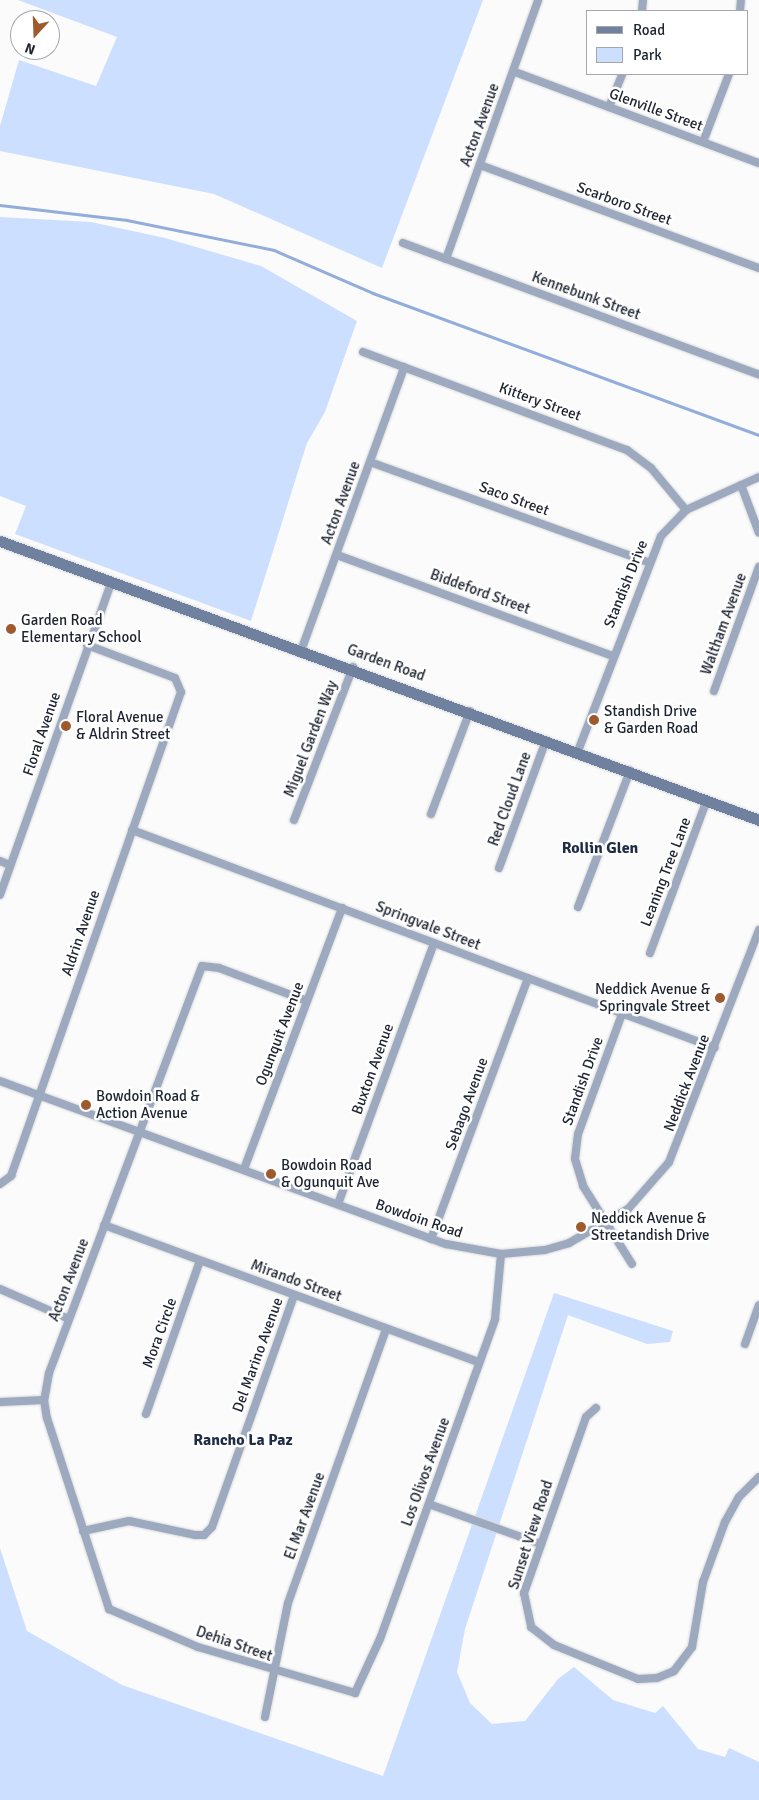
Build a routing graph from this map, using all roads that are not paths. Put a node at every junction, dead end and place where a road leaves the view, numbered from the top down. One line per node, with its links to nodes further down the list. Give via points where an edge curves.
1 (538, 0): 2 (street, Acton Avenue)
2 (515, 72): 5 (street, Glenville Street); 8 (street, Acton Avenue)
3 (622, 75): 5 (street)
4 (728, 75): 6 (street)
5 (609, 107): 6 (street, Glenville Street)
6 (703, 142): 7 (street, Glenville Street)
7 (759, 163)
8 (480, 165): 10 (street, Acton Avenue); 11 (street, Scarboro Street)
9 (403, 243): 10 (street, Kennebunk Street)
10 (446, 259): 14 (street, Kennebunk Street)
11 (759, 268)
12 (363, 352): 13 (street, Kittery Street)
13 (404, 367): 15 (street, Acton Avenue); 18 (street, Kittery Street, via 627,450 651,468)
14 (759, 375)
15 (370, 462): 21 (street, Acton Avenue); 22 (street, Saco Street)
16 (759, 477): 17 (street, Standish Drive)
17 (741, 485): 18 (street, Standish Drive); 19 (street)
18 (686, 510): 22 (street, Standish Drive, via 664,532)
19 (759, 533)
20 (0, 541): 24 (street, Garden Road)
21 (337, 555): 26 (street, Acton Avenue); 27 (street, Biddeford Street)
22 (648, 562): 27 (street, Standish Drive)
23 (759, 567): 29 (street, Waltham Avenue)
24 (110, 583): 25 (street, Floral Avenue); 26 (street, Garden Road)
25 (87, 645): 38 (street, Aldrin Avenue, via 175,678 182,686); 40 (street, Floral Avenue)
26 (302, 648): 28 (street, Garden Road)
27 (613, 656): 32 (street, Standish Drive)
28 (353, 667): 30 (street, Garden Road); 36 (street, Miguel Garden Way)
29 (714, 691)
30 (470, 711): 31 (street, Garden Road); 35 (street)
31 (546, 740): 32 (street, Garden Road); 41 (street, Red Cloud Lane)
32 (578, 751): 33 (street, Garden Road)
33 (630, 771): 34 (street, Garden Road); 43 (street)
34 (707, 800): 37 (street, Garden Road); 47 (street, Leaning Tree Lane)
35 (431, 814)
36 (294, 820)
37 (759, 820)
38 (132, 830): 44 (street, Springvale Street); 53 (street, Aldrin Avenue)
39 (0, 861): 40 (street)
40 (10, 865): 42 (street, Floral Avenue)
41 (499, 868)
42 (0, 895)
43 (578, 907)
44 (342, 908): 46 (street, Springvale Street); 49 (street, Ogunquit Avenue)
45 (759, 930): 51 (street, Neddick Avenue)
46 (434, 943): 48 (street, Springvale Street); 57 (street, Buxton Avenue)
47 (650, 953)
48 (528, 978): 50 (street, Springvale Street); 60 (street, Sebago Avenue)
49 (307, 1001): 54 (street, Acton Avenue, via 219,968 202,966); 55 (street, Ogunquit Avenue)
50 (622, 1014): 51 (street, Springvale Street); 58 (street, Standish Drive, via 576,1146 583,1186)
51 (715, 1048): 58 (street, Neddick Avenue, via 669,1162 641,1197)
52 (0, 1081): 53 (street, Bowdoin Road)
53 (38, 1095): 54 (street, Bowdoin Road); 56 (street, Aldrin Avenue, via 11,1176)
54 (140, 1131): 55 (street, Bowdoin Road); 59 (street, Acton Avenue)
55 (244, 1169): 57 (street, Bowdoin Road)
56 (0, 1184)
57 (338, 1204): 60 (street, Bowdoin Road)
58 (607, 1223): 61 (street, Bowdoin Road, via 557,1247); 63 (street, Standish Drive)
59 (104, 1226): 62 (street, Mirando Street); 67 (street, Acton Avenue)
60 (431, 1239): 61 (street, Bowdoin Road)
61 (501, 1254): 70 (street, Los Olivos Avenue, via 498,1310)
62 (200, 1261): 65 (street, Mirando Street); 74 (street, Mora Circle)
63 (632, 1264)
64 (0, 1289): 67 (street)
65 (294, 1295): 68 (street, Mirando Street); 77 (street, Del Marino Avenue, via 212,1527 204,1535 129,1521)
66 (759, 1305): 69 (street)
67 (69, 1319): 71 (street, Acton Avenue, via 49,1373)
68 (386, 1328): 70 (street, Mirando Street); 80 (street, El Mar Avenue, via 288,1603)
69 (745, 1344)
70 (479, 1362): 76 (street, Los Olivos Avenue)
71 (44, 1400): 72 (street); 77 (street, Acton Avenue)
72 (0, 1402)
73 (596, 1408): 78 (street, Sunset View Road, via 586,1418)
74 (146, 1414)
75 (759, 1477): 78 (street, Sunset View Road, via 739,1497 725,1522 703,1582 694,1640 686,1660 663,1677 630,1676 548,1642 532,1626 524,1593)
76 (429, 1504): 78 (street); 81 (street, Los Olivos Avenue, via 378,1644)
77 (83, 1531): 79 (street, Acton Avenue)
78 (541, 1544)
79 (109, 1609): 80 (street, Dehia Street, via 127,1620)
80 (272, 1672): 81 (street, Dehia Street); 82 (street, El Mar Avenue)
81 (355, 1693)
82 (265, 1717)

